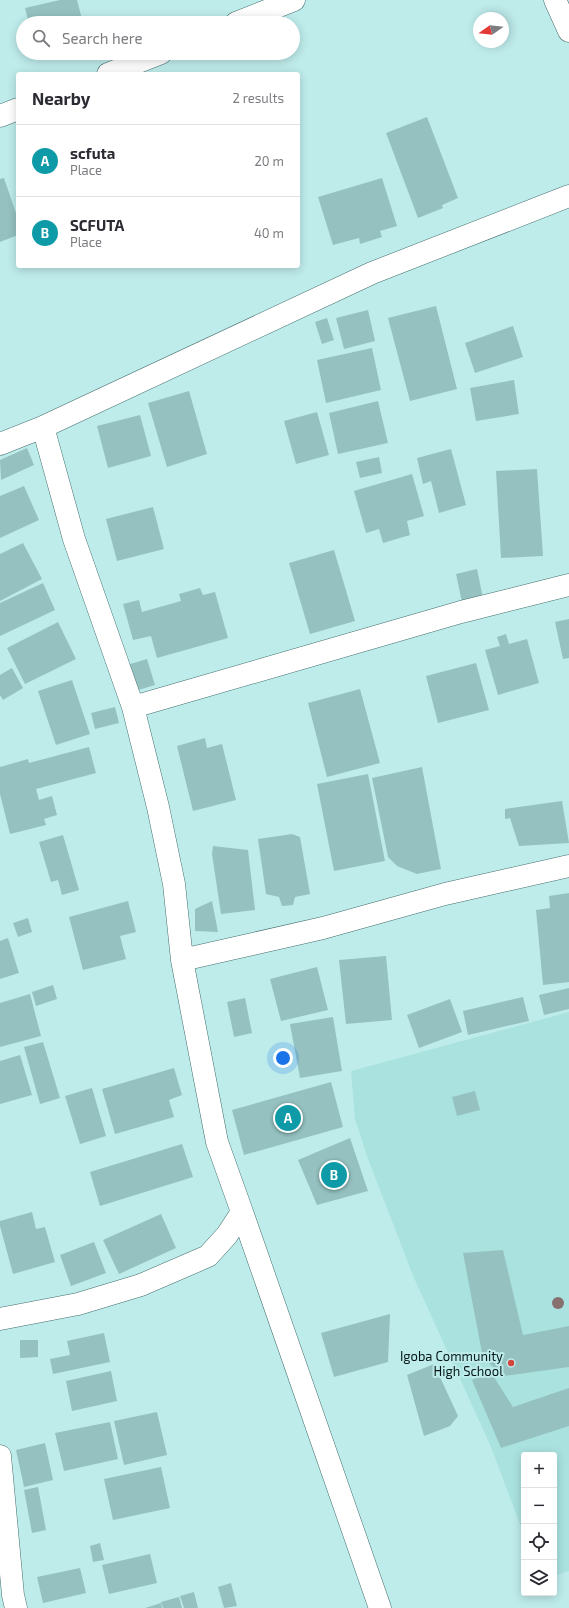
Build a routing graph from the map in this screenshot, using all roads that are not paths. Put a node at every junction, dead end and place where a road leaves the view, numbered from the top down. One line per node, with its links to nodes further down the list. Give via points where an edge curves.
1 (294, 0): 3 (street)
2 (555, 0): 4 (street)
3 (254, 16)
4 (569, 31)
5 (143, 60): 6 (street)
6 (113, 72)
7 (16, 110): 8 (street)
8 (0, 116)
9 (569, 196): 10 (street, via 372,273)
10 (43, 427): 11 (street); 13 (street, via 74,539)
11 (0, 444)
12 (569, 585): 13 (street, via 461,612)
13 (133, 707): 15 (street, via 174,884)
14 (569, 866): 15 (street, via 445,894 323,928)
15 (182, 960): 16 (street, via 218,1142)
16 (242, 1212): 17 (street, via 228,1235 208,1256 141,1285 78,1304); 20 (street)
17 (0, 1319)
18 (0, 1456): 19 (street)
19 (16, 1608)
20 (380, 1608)

